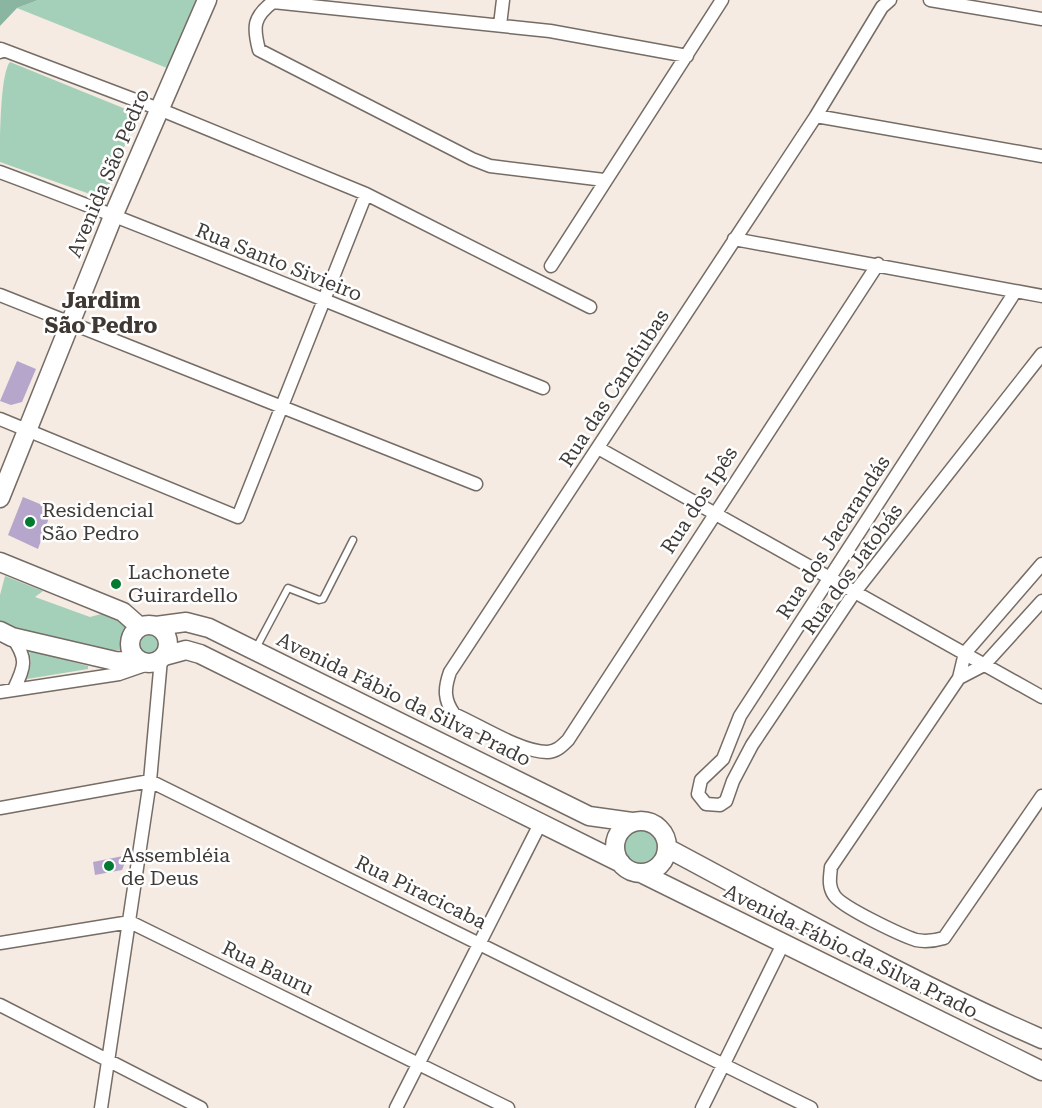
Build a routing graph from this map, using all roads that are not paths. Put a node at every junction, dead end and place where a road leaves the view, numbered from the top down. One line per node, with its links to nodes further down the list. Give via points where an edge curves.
1 (207, 0): 12 (main road, Avenida São Pedro)
2 (503, 0): 9 (street)
3 (722, 0): 11 (street)
4 (890, 0): 13 (street, Rua das Candiubas)
5 (930, 0): 7 (street)
6 (1042, 12): 7 (street)
7 (1024, 16): 8 (street)
8 (1042, 19)
9 (500, 25): 11 (street); 16 (street, via 273,2 261,12 254,30 259,50 472,159 490,166)
10 (0, 51): 12 (street)
11 (687, 56): 16 (street)
12 (159, 109): 17 (street); 18 (main road, Avenida São Pedro)
13 (816, 116): 14 (street); 19 (street, Rua das Candiubas)
14 (1042, 156)
15 (0, 172): 18 (street, Rua Santo Sivieiro)
16 (604, 180): 21 (street)
17 (366, 194): 25 (street); 26 (street)
18 (114, 214): 25 (street, Rua Santo Sivieiro); 27 (main road, Avenida São Pedro)
19 (734, 239): 20 (street); 33 (street, Rua das Candiubas)
20 (878, 264): 22 (street); 36 (street, Rua dos Ipês)
21 (551, 266)
22 (1015, 292): 24 (street); 40 (street, Rua dos Jacarandás)
23 (0, 295): 27 (street)
24 (1042, 296)
25 (323, 301): 29 (street, Rua Santo Sivieiro); 30 (street)
26 (590, 307)
27 (71, 323): 30 (street); 32 (main road, Avenida São Pedro)
28 (1042, 354): 41 (street, Rua dos Jatobás)
29 (543, 388)
30 (281, 407): 32 (street, via 238,517); 34 (street)
31 (0, 419): 32 (street)
32 (26, 429): 35 (main road, Avenida São Pedro)
33 (598, 448): 36 (street); 53 (street, Rua das Candiubas, via 446,683 447,704 454,714 529,749)
34 (476, 484)
35 (0, 498)
36 (713, 514): 40 (street); 53 (street, Rua dos Ipês, via 568,741)
37 (353, 540): 45 (lane, via 323,599 288,588)
38 (0, 562): 43 (main road)
39 (1042, 564): 46 (street)
40 (828, 579): 41 (street); 56 (street, Rua dos Jacarandás, via 740,716 723,759 701,780 698,794)
41 (854, 593): 46 (street); 56 (street, Rua dos Jatobás, via 752,745 726,801 720,805)
42 (1042, 601): 48 (street)
43 (148, 626): 45 (main road, Avenida Fábio da Silva Prado, via 186,622 209,628); 47 (main road, via 168,639); 47 (main road, via 130,642 133,654)
44 (6, 634): 47 (main road, via 116,661); 50 (street, via 23,654 23,670)
45 (255, 650): 59 (main road, Avenida Fábio da Silva Prado, via 589,816)
46 (965, 653): 48 (street); 49 (street)
47 (154, 660): 50 (street, via 119,674); 54 (street); 58 (main road, via 186,650 200,654)
48 (984, 664): 49 (street); 52 (street)
49 (959, 678): 55 (street, via 831,867 830,886 835,897 914,939 929,942 944,938)
50 (14, 689): 51 (street)
51 (0, 692)
52 (1042, 697)
53 (549, 753)
54 (150, 781): 57 (street); 63 (street); 64 (street, Rua Piracicaba)
55 (1042, 796)
56 (705, 804)
57 (0, 808)
58 (542, 822): 61 (main road); 64 (street)
59 (632, 822): 60 (main road, via 657,826); 61 (main road, via 616,839)
60 (667, 848): 62 (main road, via 657,867); 68 (main road, Avenida Fábio da Silva Prado, via 987,1015)
61 (621, 863): 62 (main road)
62 (641, 873): 65 (main road, Avenida Fábio da Silva Prado)
63 (130, 922): 66 (street); 69 (street); 70 (street, Rua Bauru)
64 (479, 942): 70 (street); 71 (street, Rua Piracicaba)
65 (784, 942): 71 (street); 72 (main road, Avenida Fábio da Silva Prado)
66 (0, 943)
67 (0, 1005): 69 (street)
68 (1042, 1039)
69 (107, 1061): 73 (street); 74 (street)
70 (418, 1064): 75 (street); 76 (street, Rua Bauru)
71 (723, 1064): 77 (street); 78 (street, Rua Piracicaba)
72 (1042, 1071)
73 (101, 1108)
74 (201, 1108)
75 (396, 1108)
76 (508, 1108)
77 (702, 1108)
78 (811, 1108)

